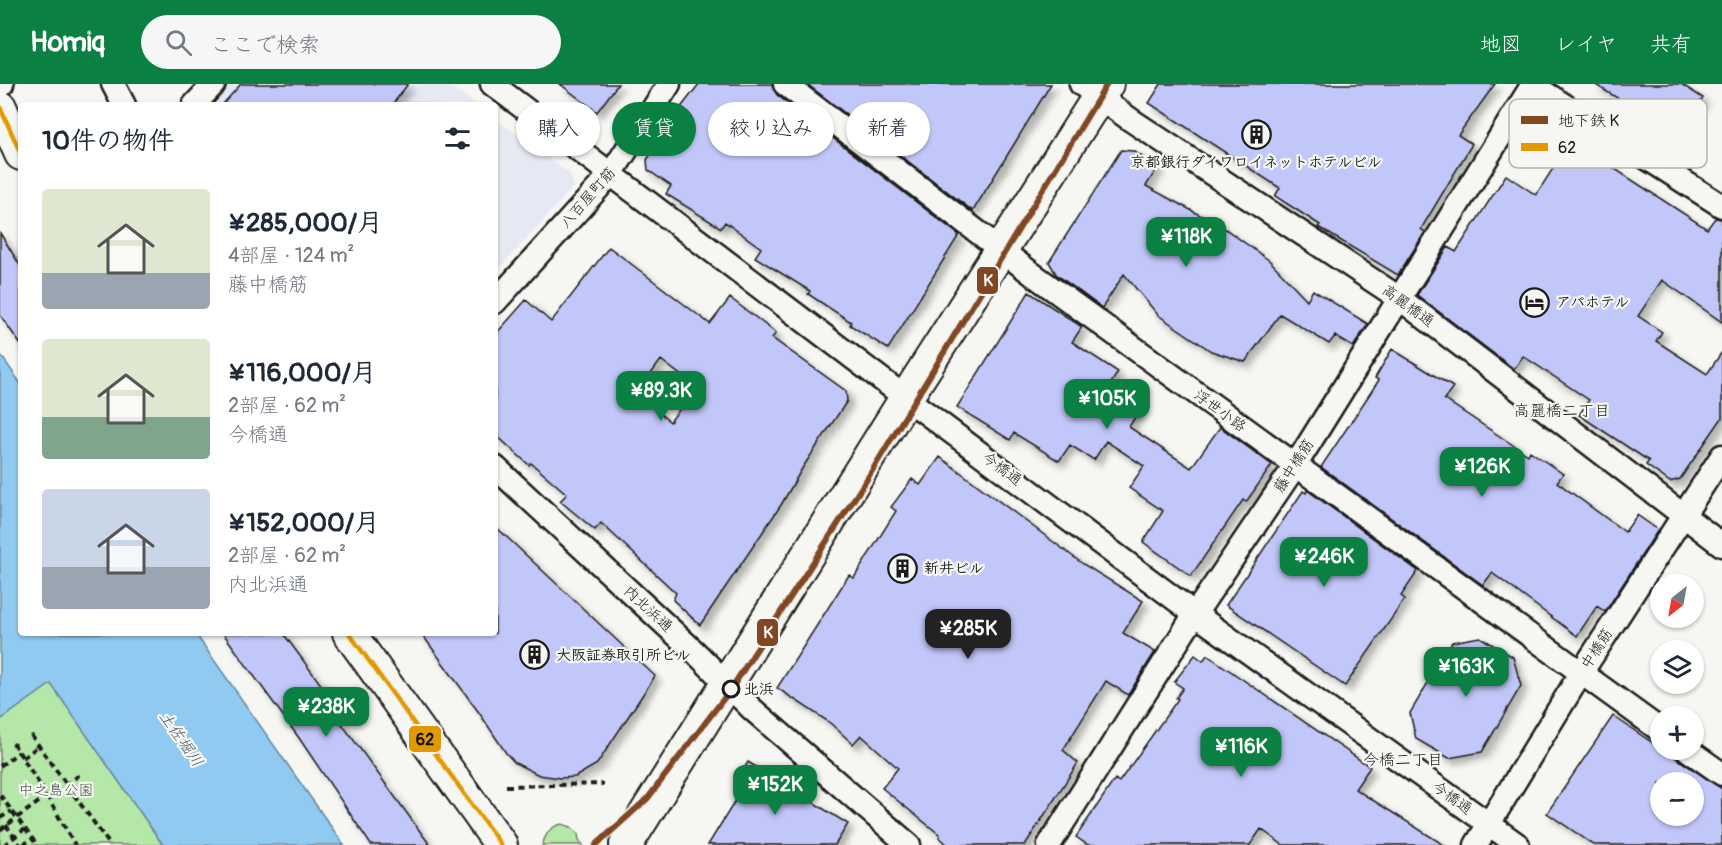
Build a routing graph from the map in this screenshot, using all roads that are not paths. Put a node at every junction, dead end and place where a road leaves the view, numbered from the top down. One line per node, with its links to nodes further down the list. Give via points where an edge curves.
1 (113, 84): 10 (street)
2 (214, 84): 11 (street)
3 (492, 84): 16 (street, 今橋通)
4 (669, 84): 16 (street, 八百屋町筋)
5 (785, 84): 18 (street, 浮世小路)
6 (1532, 84): 8 (street, 藤中橋筋); 9 (street)
7 (1096, 88): 18 (main road); 19 (street, 高麗橋通, via 1131,120)
8 (1523, 99)
9 (1555, 99)
10 (122, 102)
11 (197, 102)
12 (0, 107): 14 (main road)
13 (1509, 121): 19 (street, 藤中橋筋)
14 (18, 147)
15 (1663, 168): 17 (street)
16 (611, 174): 20 (street, 八百屋町筋); 21 (street, 今橋通)
17 (1722, 206)
18 (1001, 249): 21 (main road); 23 (street, 浮世小路)
19 (1399, 298): 23 (street, 藤中橋筋); 25 (street, 高麗橋通)
20 (498, 299)
21 (906, 398): 27 (street, 今橋通); 30 (main road)
22 (1722, 456): 25 (street, 中橋筋)
23 (1295, 466): 27 (street, 藤中橋筋); 29 (street, 浮世小路)
24 (498, 470): 30 (street, 内北浜通)
25 (1683, 516): 26 (street, 高麗橋通); 29 (street, 中橋筋)
26 (1722, 545)
27 (1195, 614): 34 (street, 今橋通); 38 (street, 藤中橋筋)
28 (351, 636): 35 (main road)
29 (1581, 673): 31 (street, 浮世小路); 34 (street, 中橋筋)
30 (727, 684): 36 (main road); 37 (street, 内北浜通)
31 (1650, 723)
32 (1702, 760): 33 (street)
33 (1722, 774)
34 (1489, 824): 39 (street, 中橋筋); 40 (street, 今橋通)
35 (501, 845)
36 (626, 845)
37 (909, 845)
38 (1049, 845)
39 (1476, 845)
40 (1518, 845)

